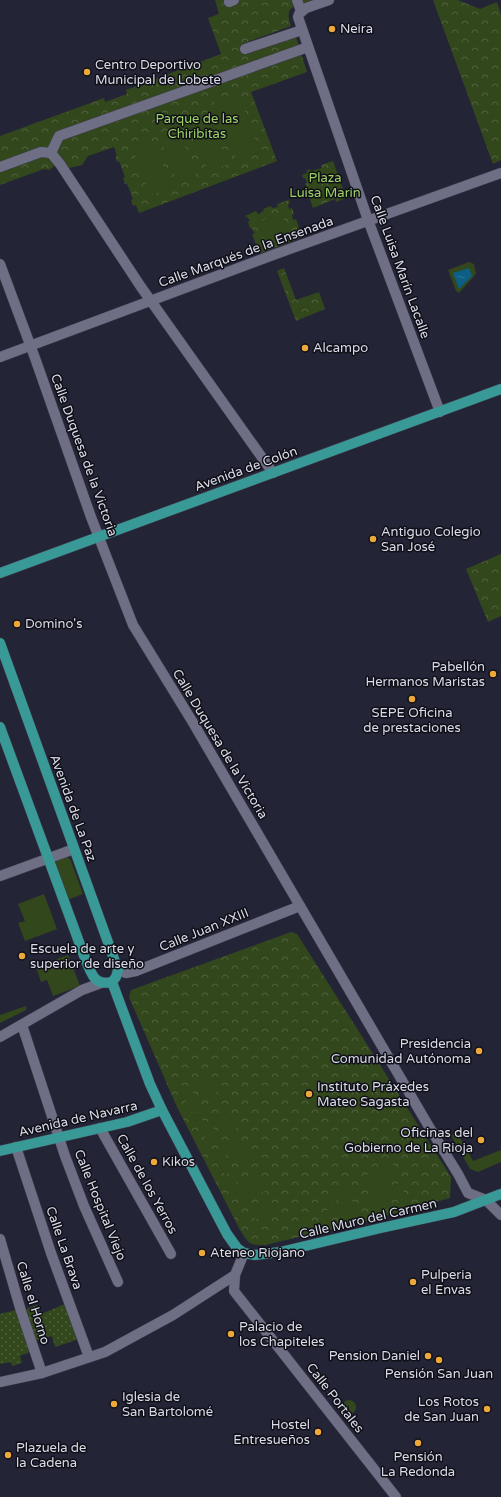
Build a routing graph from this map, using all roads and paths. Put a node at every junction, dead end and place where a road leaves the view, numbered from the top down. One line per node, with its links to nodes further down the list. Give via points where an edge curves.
1 (297, 0): 3 (street, Calle Luisa Marín Lacalle)
2 (329, 0): 3 (street)
3 (299, 14): 4 (street, Calle Luisa Marín Lacalle)
4 (302, 30): 5 (street, Calle Luisa Marín Lacalle); 6 (street)
5 (308, 47): 7 (street, via 59,136); 10 (street, Calle Luisa Marín Lacalle)
6 (244, 50)
7 (51, 153): 8 (street, via 41,152); 12 (street)
8 (0, 167)
9 (501, 173): 10 (street, Calle Marqués de la Ensenada)
10 (368, 220): 12 (street, Calle Marqués de la Ensenada); 16 (street, Calle Luisa Marín Lacalle)
11 (0, 264): 13 (street, Calle Duquesa de la Victoria)
12 (151, 300): 13 (street, Calle Marqués de la Ensenada); 17 (street)
13 (30, 345): 14 (street, Calle Marqués de la Ensenada); 18 (street, Calle Duquesa de la Victoria)
14 (0, 357)
15 (501, 389): 16 (main road, Avenida de Colón)
16 (440, 412): 17 (main road, Avenida de Colón)
17 (273, 473): 18 (main road, Avenida de Colón)
18 (99, 537): 19 (main road, Avenida de Colón); 25 (street, Calle Duquesa de la Victoria, via 133,625)
19 (0, 573)
20 (0, 643): 22 (main road, Avenida de La Paz)
21 (0, 727): 23 (main road)
22 (74, 849): 23 (street); 26 (main road, Avenida de La Paz)
23 (48, 859): 24 (street); 28 (main road, via 86,961)
24 (0, 876)
25 (300, 906): 26 (street, Calle Juan XXIII, via 136,971 126,973); 37 (street, Calle Duquesa de la Victoria, via 468,1193)
26 (118, 970): 27 (main road)
27 (112, 982): 28 (main road); 31 (main road)
28 (100, 983): 29 (street, via 82,990)
29 (22, 1025): 30 (street); 33 (street, Calle Hospital Viejo)
30 (0, 1037)
31 (162, 1110): 32 (main road, Avenida de Navarra); 40 (main road, via 227,1234)
32 (100, 1128): 33 (main road, Avenida de Navarra); 41 (street, Calle de los Yerros)
33 (59, 1138): 34 (main road, Avenida de Navarra); 43 (street, Calle Hospital Viejo, via 84,1206)
34 (16, 1147): 35 (main road, Avenida de Navarra); 44 (street, Calle La Brava)
35 (0, 1151)
36 (501, 1194): 37 (main road, Calle Muro del Carmen)
37 (486, 1200): 38 (street); 40 (main road, Calle Muro del Carmen, via 454,1212 280,1252 255,1255)
38 (501, 1215)
39 (0, 1239): 45 (street, Calle el Horno)
40 (244, 1253): 42 (street)
41 (171, 1254)
42 (235, 1275): 44 (street, via 173,1315 105,1352); 47 (street, Calle Portales, via 234,1291)
43 (118, 1282)
44 (88, 1357): 45 (street)
45 (42, 1373): 46 (street)
46 (0, 1382)
47 (396, 1497)

